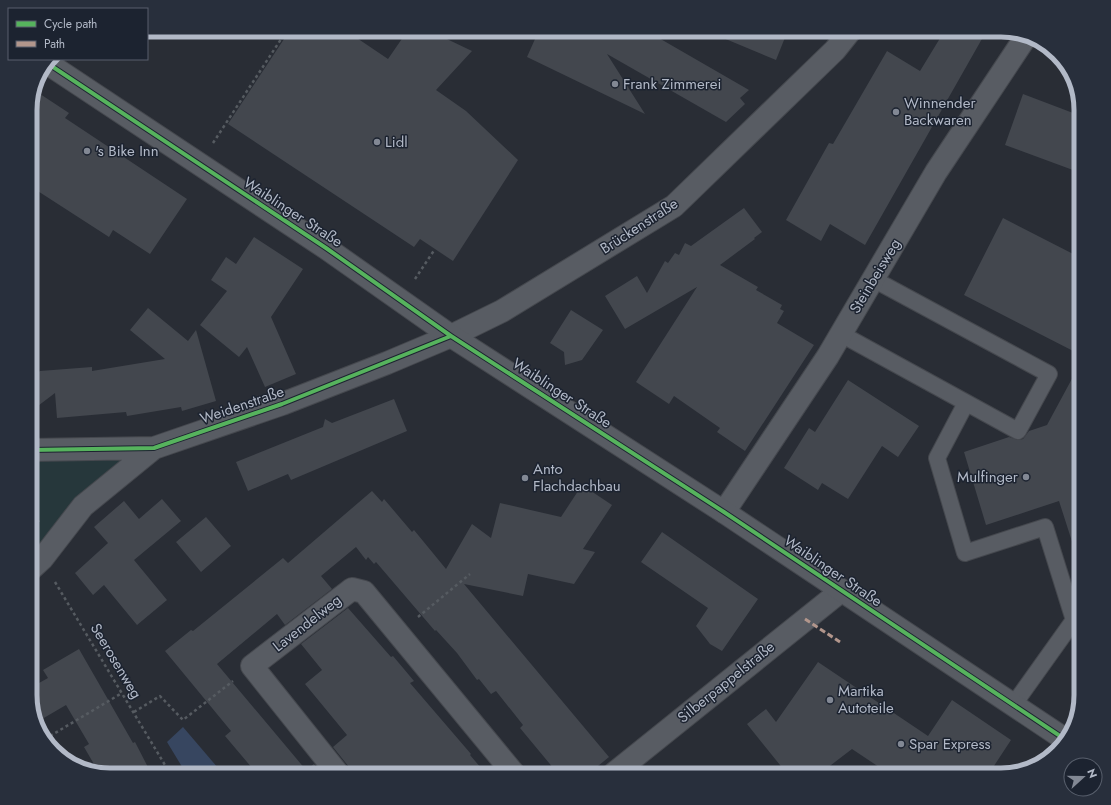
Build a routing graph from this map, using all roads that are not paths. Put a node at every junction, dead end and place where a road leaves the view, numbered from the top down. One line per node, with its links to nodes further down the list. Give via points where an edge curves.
1 (845, 37): 6 (street, Brückenstraße, via 674,206 502,311)
2 (1023, 41): 4 (street, Steinbeisweg, via 936,172)
3 (51, 67): 6 (street, Waiblinger Straße, via 326,248)
4 (873, 279): 5 (street, Steinbeisweg); 7 (lane, via 1049,374 1018,431)
5 (840, 334): 7 (lane); 10 (street, Steinbeisweg)
6 (451, 336): 8 (street, Weidenstraße, via 282,404); 10 (street, Waiblinger Straße)
7 (966, 403): 13 (lane, via 937,458 964,553 1045,527)
8 (154, 448): 9 (street, Weidenstraße); 11 (street, via 83,506)
9 (37, 450)
10 (724, 512): 12 (street, Waiblinger Straße)
11 (37, 564)
12 (841, 591): 15 (street, Waiblinger Straße); 19 (street, Silberpappelstraße)
13 (1074, 608)
14 (1074, 624): 15 (lane)
15 (1014, 704): 16 (street, Waiblinger Straße)
16 (1061, 736)
17 (333, 768): 18 (street, Lavendelweg, via 252,666 352,589 364,592)
18 (509, 768)
19 (621, 768)

